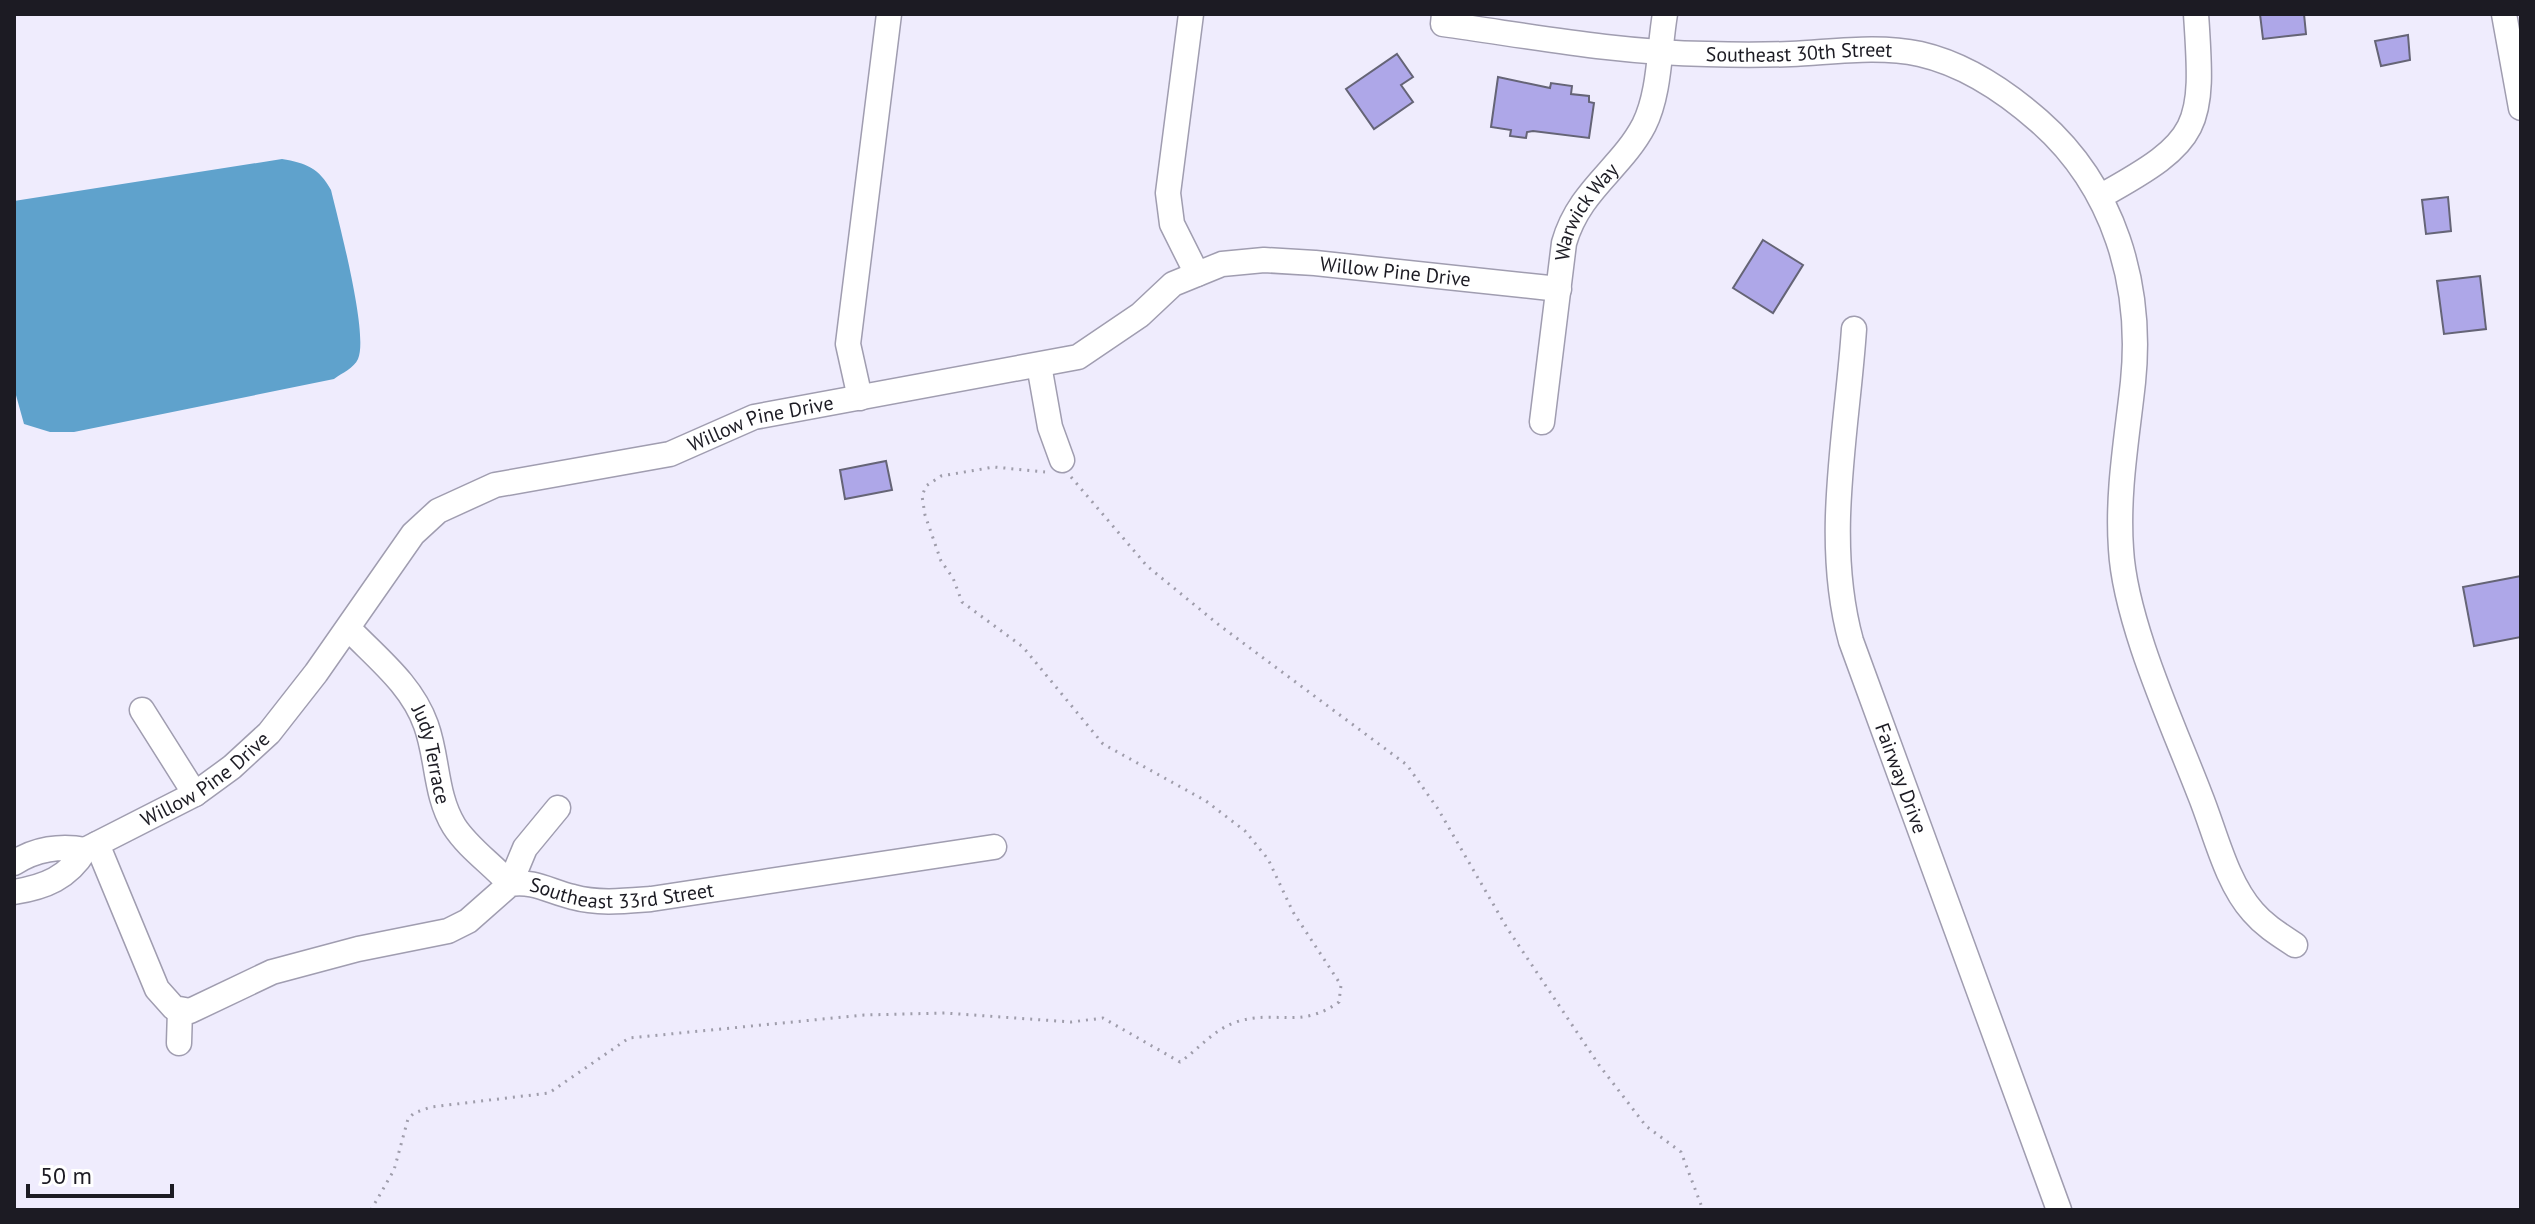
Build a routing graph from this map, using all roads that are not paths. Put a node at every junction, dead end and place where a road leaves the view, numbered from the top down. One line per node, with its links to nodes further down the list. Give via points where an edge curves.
1 (889, 14): 14 (street, via 848,344)
2 (1191, 14): 10 (street, via 1168,193 1172,224)
3 (1665, 14): 7 (street, Warwick Way)
4 (2196, 14): 9 (street, via 2200,79 2192,128 2159,164)
5 (2504, 14): 8 (street)
6 (1443, 19): 7 (street, Southeast 30th Street)
7 (1659, 53): 9 (street, Southeast 30th Street, via 1868,49 1921,54 2014,99 2061,141); 11 (street, Warwick Way, via 1643,126 1572,216)
8 (2521, 108)
9 (2101, 196): 26 (street, Southeast 30th Street, via 2129,274 2135,320 2120,503 2127,590 2168,714 2239,893 2268,927)
10 (1197, 274): 11 (street, Willow Pine Drive, via 1222,264 1264,260); 13 (street, Willow Pine Drive, via 1173,284 1140,315 1078,357)
11 (1559, 289): 15 (street, Warwick Way)
12 (1854, 329): 29 (street, Fairway Drive, via 1836,541 1838,592 1851,641)
13 (1039, 365): 14 (street, Willow Pine Drive); 16 (street)
14 (860, 398): 17 (street, Willow Pine Drive, via 754,417 670,454 495,485 438,511 413,534)
15 (1542, 422)
16 (1060, 472)
17 (349, 629): 19 (street, Willow Pine Drive, via 269,733); 24 (street, Judy Terrace, via 416,702 446,810 472,847)
18 (142, 710): 19 (street)
19 (195, 794): 21 (street, Willow Pine Drive)
20 (558, 808): 24 (street, via 525,848)
21 (91, 847): 23 (street, Willow Pine Drive, via 40,851); 25 (street, Willow Pine Drive, via 55,881); 27 (street, via 157,989)
22 (994, 847): 24 (street, Southeast 33rd Street, via 651,899 597,901 534,884)
23 (14, 863)
24 (510, 884): 27 (street, Southeast 33rd Street, via 468,921 448,931 312,960 272,972 190,1011)
25 (14, 892)
26 (2295, 945)
27 (180, 1010): 28 (street)
28 (179, 1043)
29 (2059, 1210)

